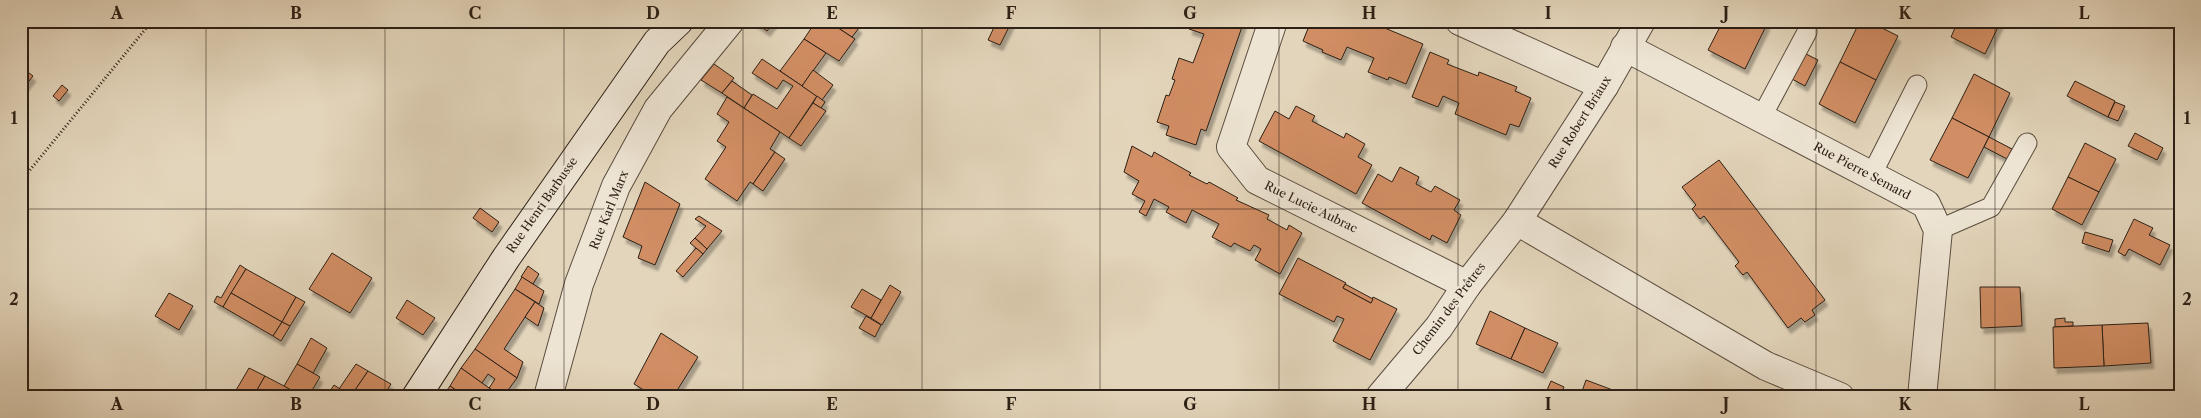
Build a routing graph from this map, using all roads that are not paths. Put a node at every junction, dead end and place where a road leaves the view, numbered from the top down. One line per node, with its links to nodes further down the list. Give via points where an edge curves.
1 (679, 21): 16 (street, Rue Henri Barbusse, via 657,42 506,258)
2 (730, 21): 17 (street, Rue Karl Marx, via 658,109 616,186 579,284)
3 (1272, 21): 15 (street, Rue Lucie Aubrac, via 1231,147 1258,180)
4 (1460, 21): 9 (street)
5 (1640, 21): 7 (street, Rue Robert Briaux)
6 (1806, 32): 10 (lane)
7 (1625, 47): 9 (street, Rue Robert Briaux); 10 (street, Rue Pierre Semard)
8 (1917, 85): 12 (lane)
9 (1604, 86): 13 (street, Rue Robert Briaux)
10 (1761, 118): 12 (street, Rue Pierre Semard)
11 (2027, 143): 14 (lane, via 1992,207)
12 (1871, 176): 14 (street, Rue Pierre Semard, via 1926,204)
13 (1517, 221): 15 (street, Chemin des Prêtres); 19 (street, via 1766,366)
14 (1938, 230): 20 (street)
15 (1467, 285): 18 (street, Chemin des Prêtres, via 1439,327)
16 (416, 397)
17 (548, 397)
18 (1380, 397)
19 (1840, 397)
20 (1922, 397)

